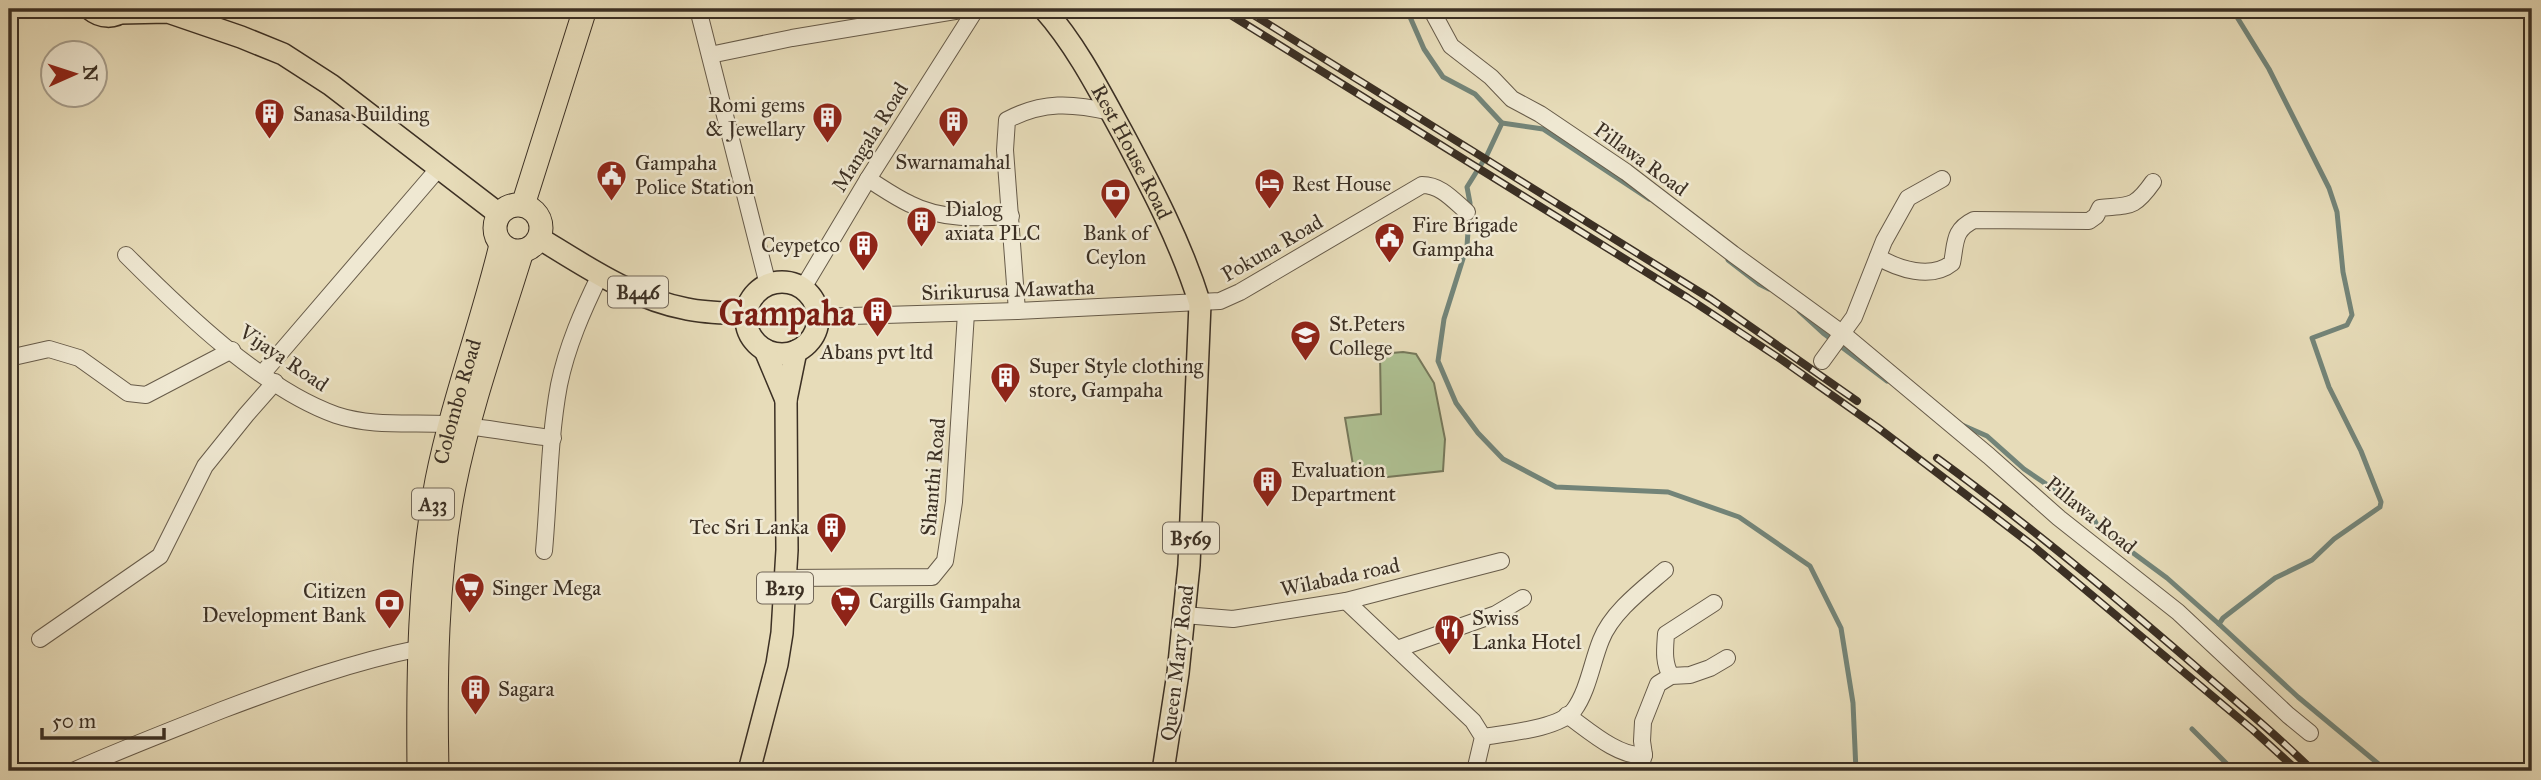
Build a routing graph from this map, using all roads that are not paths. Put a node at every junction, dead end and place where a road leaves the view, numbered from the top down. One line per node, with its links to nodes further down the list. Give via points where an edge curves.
1 (90, 9): 8 (main road, via 104,16)
2 (585, 9): 16 (highway)
3 (698, 9): 10 (street)
4 (967, 9): 10 (street)
5 (976, 9): 13 (street, Mangala Road)
6 (1044, 9): 11 (main road, Rest House Road / B569)
7 (1431, 9): 31 (street, Pillawa Road, via 1451,46 1512,99 1626,172)
8 (123, 11): 9 (main road)
9 (165, 11): 12 (main road, via 283,54 331,85)
10 (710, 55): 24 (street)
11 (1111, 112): 19 (street, via 1084,106 1030,108 1007,120 1005,150); 26 (main road, Rest House Road / B569, via 1165,214)
12 (438, 169): 18 (main road); 37 (street)
13 (868, 179): 19 (street, via 912,206 940,214); 25 (street, Mangala Road)
14 (1942, 179): 22 (street, via 1908,198)
15 (2153, 182): 22 (street, via 2131,205 2100,208 2089,221 1974,220 1956,235 1952,264 1936,271 1895,268)
16 (523, 205): 18 (highway, via 505,208); 20 (highway, via 537,214 540,222)
17 (1467, 212): 26 (street, Pokuna Road, via 1439,188 1422,185 1240,292)
18 (499, 214): 20 (highway, via 495,232)
19 (1012, 216): 27 (street)
20 (521, 245): 23 (main road, B446); 39 (highway, Colombo Road / A33, via 482,320)
21 (126, 255): 33 (street, Vijaya Road)
22 (1878, 257): 31 (street, via 1854,317)
23 (600, 275): 29 (main road, B446, via 688,310); 40 (street, via 577,323 559,384)
24 (768, 285): 25 (main road, via 789,282); 29 (main road, via 753,296)
25 (803, 288): 30 (main road)
26 (1200, 304): 27 (street, Sirikurusa Mawatha); 48 (main road, Queen Mary Road / B569)
27 (1017, 311): 28 (street, Sirikurusa Mawatha)
28 (966, 313): 30 (street, Sirikurusa Mawatha); 44 (street, Shanthi Road, via 946,561 932,577)
29 (747, 314): 32 (main road, via 750,333)
30 (818, 317): 34 (main road, via 813,336)
31 (1839, 339): 36 (street); 55 (street, Pillawa Road, via 2178,612)
32 (765, 349): 34 (main road, via 781,354); 38 (main road, B219)
33 (232, 350): 35 (street, via 146,395 128,393 79,358 49,349); 37 (street, Vijaya Road)
34 (796, 351): 38 (main road, B219)
35 (9, 358)
36 (1822, 361)
37 (269, 378): 39 (street, Vijaya Road, via 337,415 373,422); 49 (street, via 205,466 160,556)
38 (786, 400): 44 (main road, B219)
39 (459, 426): 40 (street, Vijaya Road); 50 (highway, Colombo Road / A33, via 432,511 424,583)
40 (553, 438): 41 (street)
41 (544, 551)
42 (1501, 561): 46 (street, Wilabada road)
43 (1665, 570): 54 (street, via 1630,600 1602,637 1581,695)
44 (786, 578): 61 (main road, B219, via 777,664)
45 (1523, 598): 51 (street, via 1496,614)
46 (1346, 601): 48 (street, Wilabada road, via 1233,619); 51 (street)
47 (1714, 603): 53 (street, via 1666,634 1664,653)
48 (1184, 615): 62 (main road, Queen Mary Road / B569)
49 (40, 639)
50 (430, 648): 58 (street, via 366,659 298,682); 59 (highway, Colombo Road / A33); 60 (highway, Colombo Road / A33)
51 (1397, 649): 56 (street, via 1473,721)
52 (1727, 658): 53 (street, via 1690,675)
53 (1671, 676): 57 (street, via 1658,684 1643,722)
54 (1567, 715): 56 (street, via 1531,731); 57 (street, via 1605,743)
55 (2310, 733)
56 (1483, 737): 63 (street)
57 (1644, 755): 64 (street); 65 (street)
58 (73, 771)
59 (419, 771)
60 (437, 771)
61 (749, 771)
62 (1163, 771)
63 (1475, 771)
64 (1633, 771)
65 (1639, 771)

